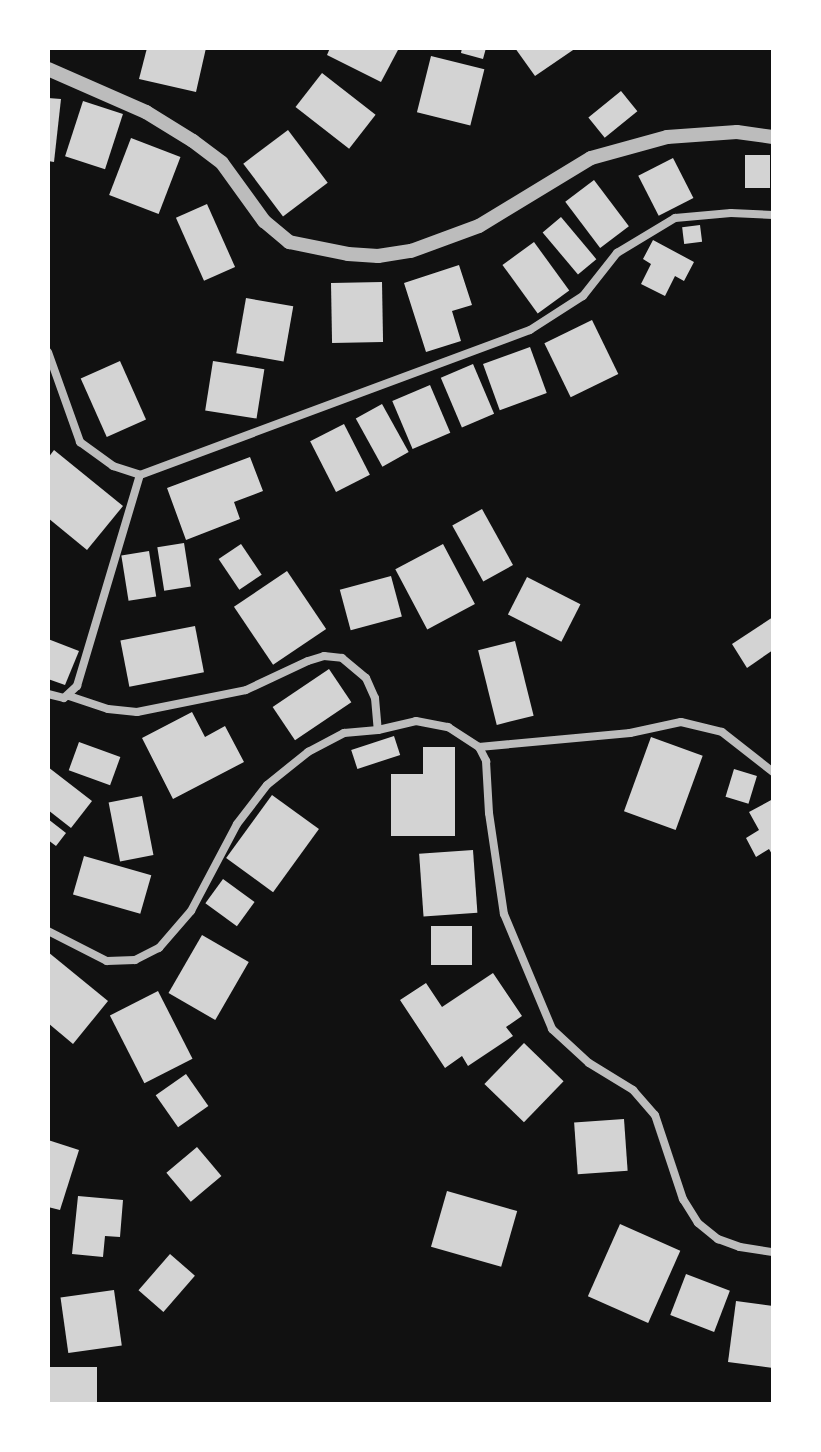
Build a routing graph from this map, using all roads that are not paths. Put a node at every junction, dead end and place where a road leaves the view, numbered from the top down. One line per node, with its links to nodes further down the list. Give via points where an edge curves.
1 (48, 69): 2 (street, via 146,112 193,141 222,163 264,221 289,242 348,254 411,251 479,226 591,158 651,141 737,132)
2 (773, 137)
3 (773, 215): 5 (street, via 675,218 617,253 583,296 530,330)
4 (48, 352): 5 (street, via 80,442 113,466)
5 (140, 475): 7 (street, via 90,652)
6 (48, 694): 7 (street)
7 (69, 696): 8 (street, via 137,712 246,690 324,656 342,658 366,678 375,698)
8 (378, 730): 9 (street, via 416,721 448,727); 11 (street, via 344,733 308,752 267,785 219,853 191,911 159,948 135,960 107,961)
9 (479, 747): 10 (street, via 630,733 681,722 722,732); 12 (street, via 486,761 504,914 552,1029 589,1063 633,1090 655,1115 683,1199 698,1223 718,1239)
10 (773, 772)
11 (48, 931)
12 (773, 1252)

